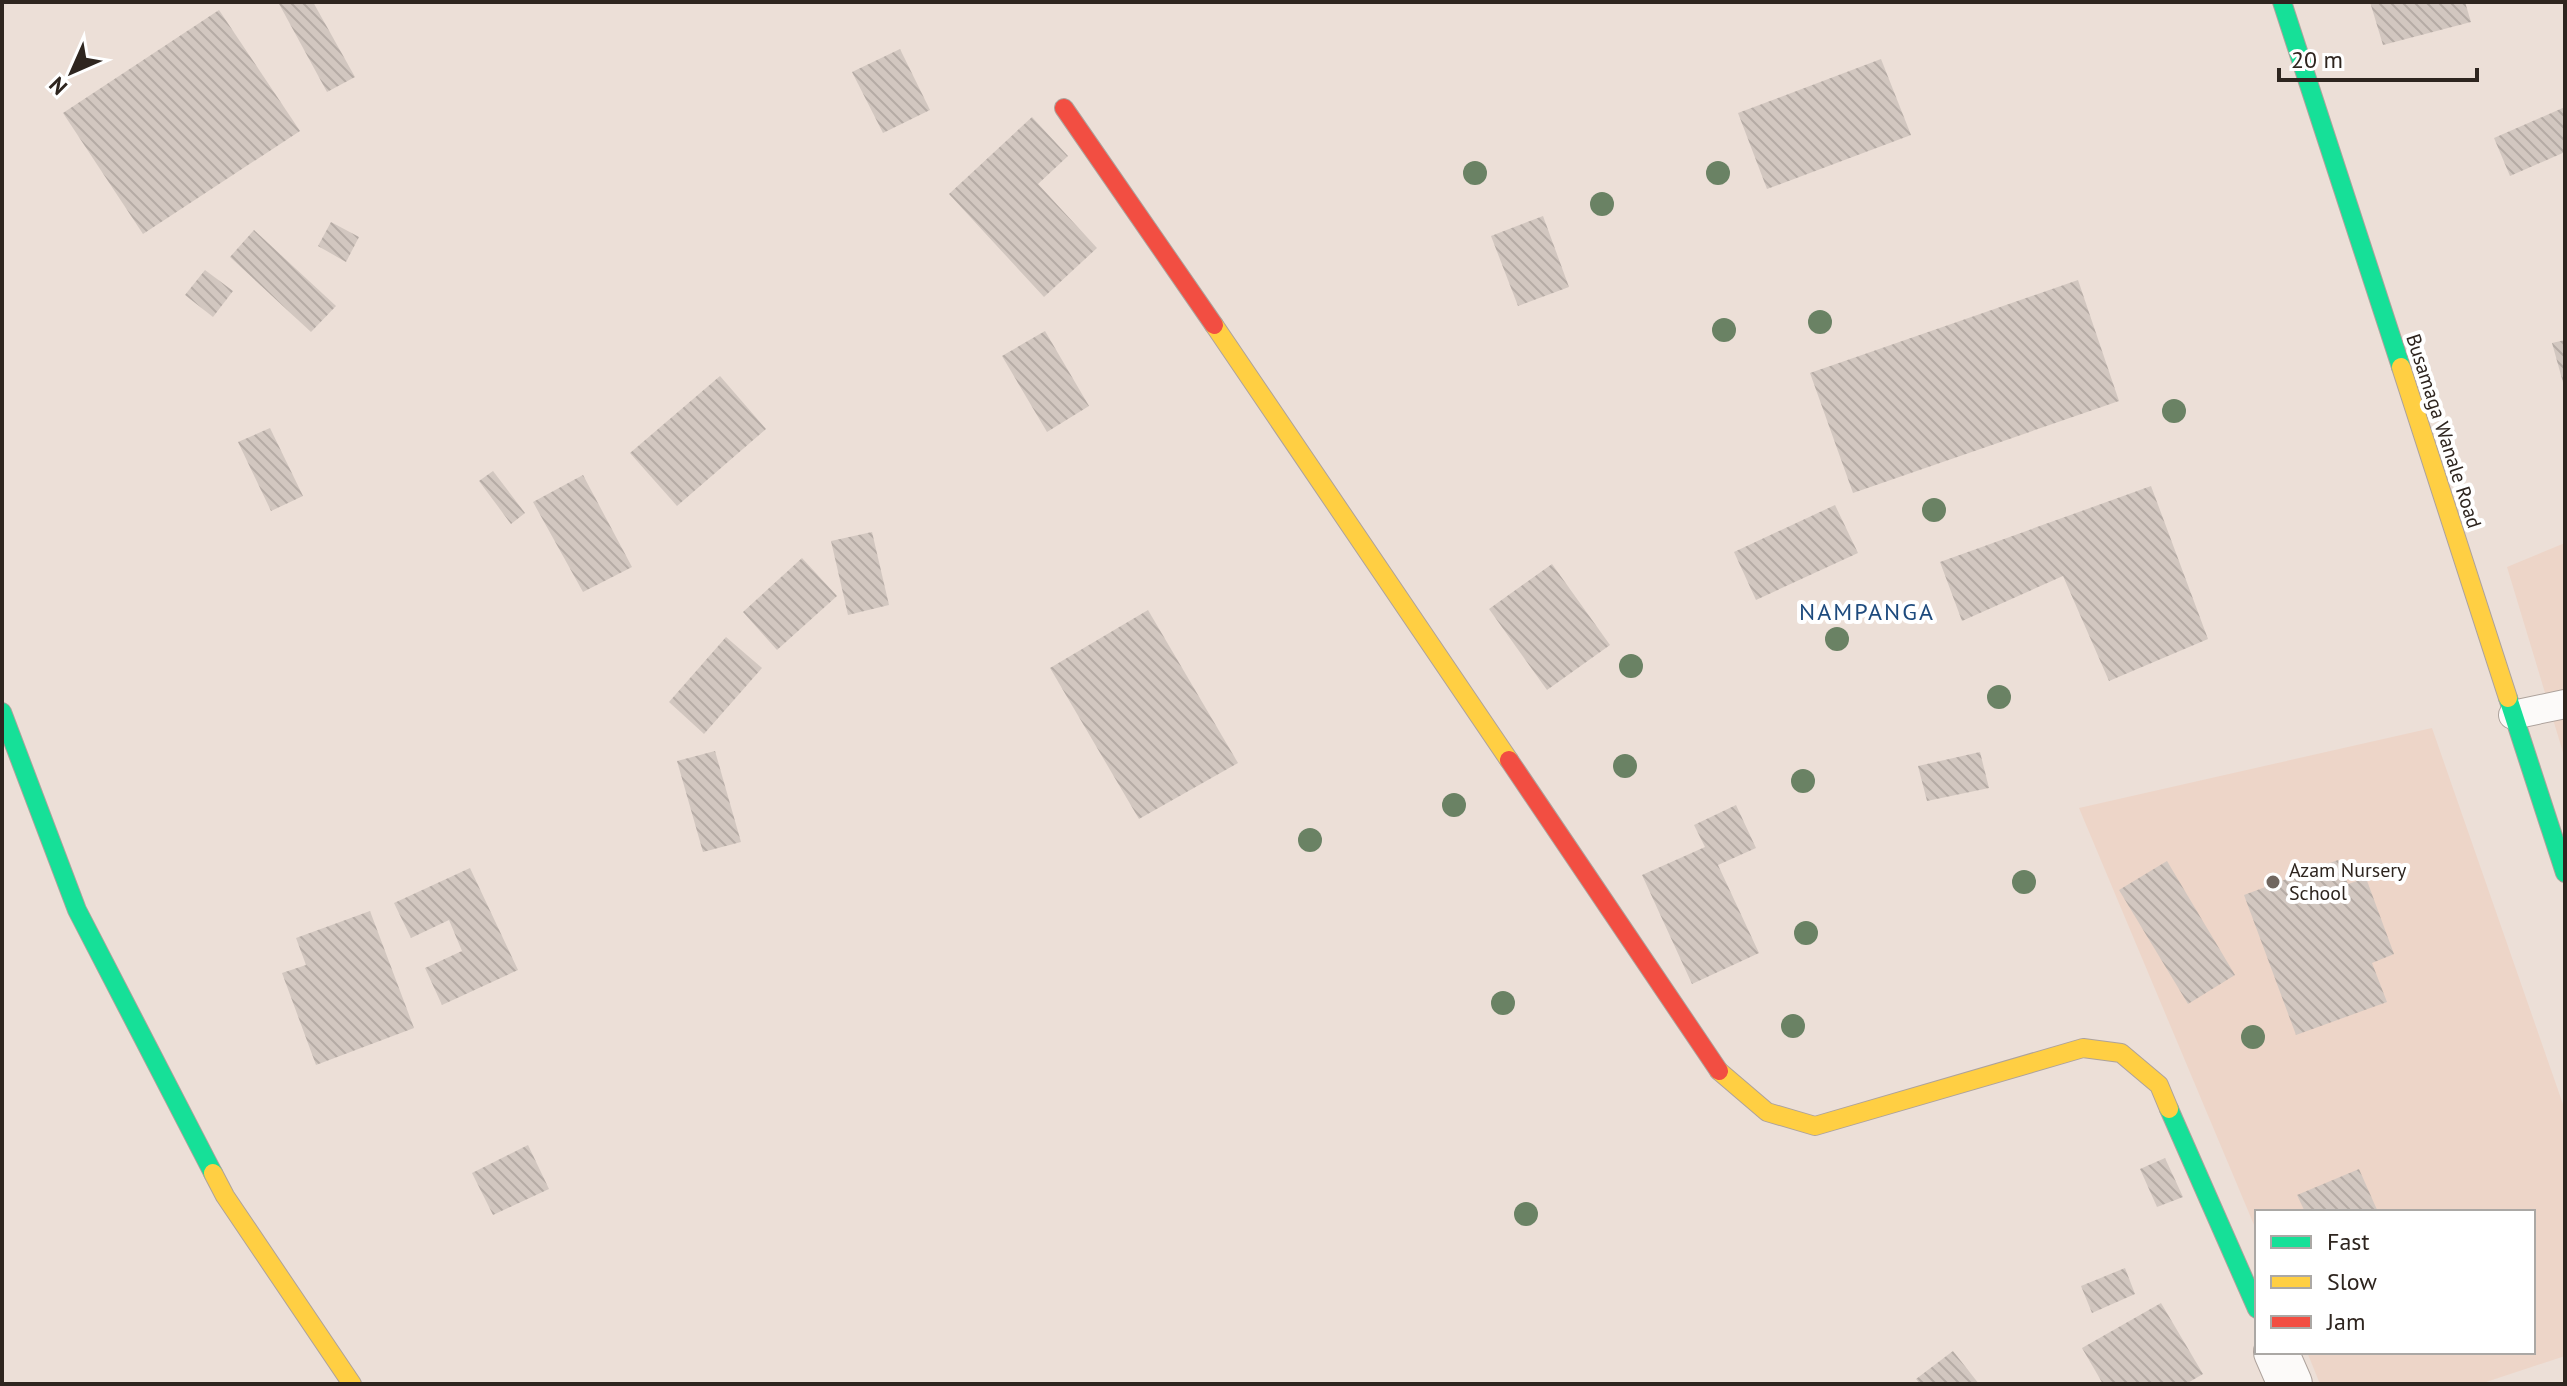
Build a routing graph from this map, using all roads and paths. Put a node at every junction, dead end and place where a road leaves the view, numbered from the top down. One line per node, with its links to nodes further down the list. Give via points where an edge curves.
1 (2282, 2): 5 (street, Busamaga Wanale Road)
2 (1064, 108): 7 (street, via 1717,1069 1767,1112 1815,1126 2083,1048 2121,1053 2159,1085)
3 (2565, 704): 5 (lane)
4 (2, 712): 9 (street, via 77,910 218,1182)
5 (2513, 715): 6 (street, Busamaga Wanale Road)
6 (2565, 873)
7 (2255, 1304)
8 (2277, 1354): 10 (street)
9 (352, 1384)
10 (2290, 1384)

